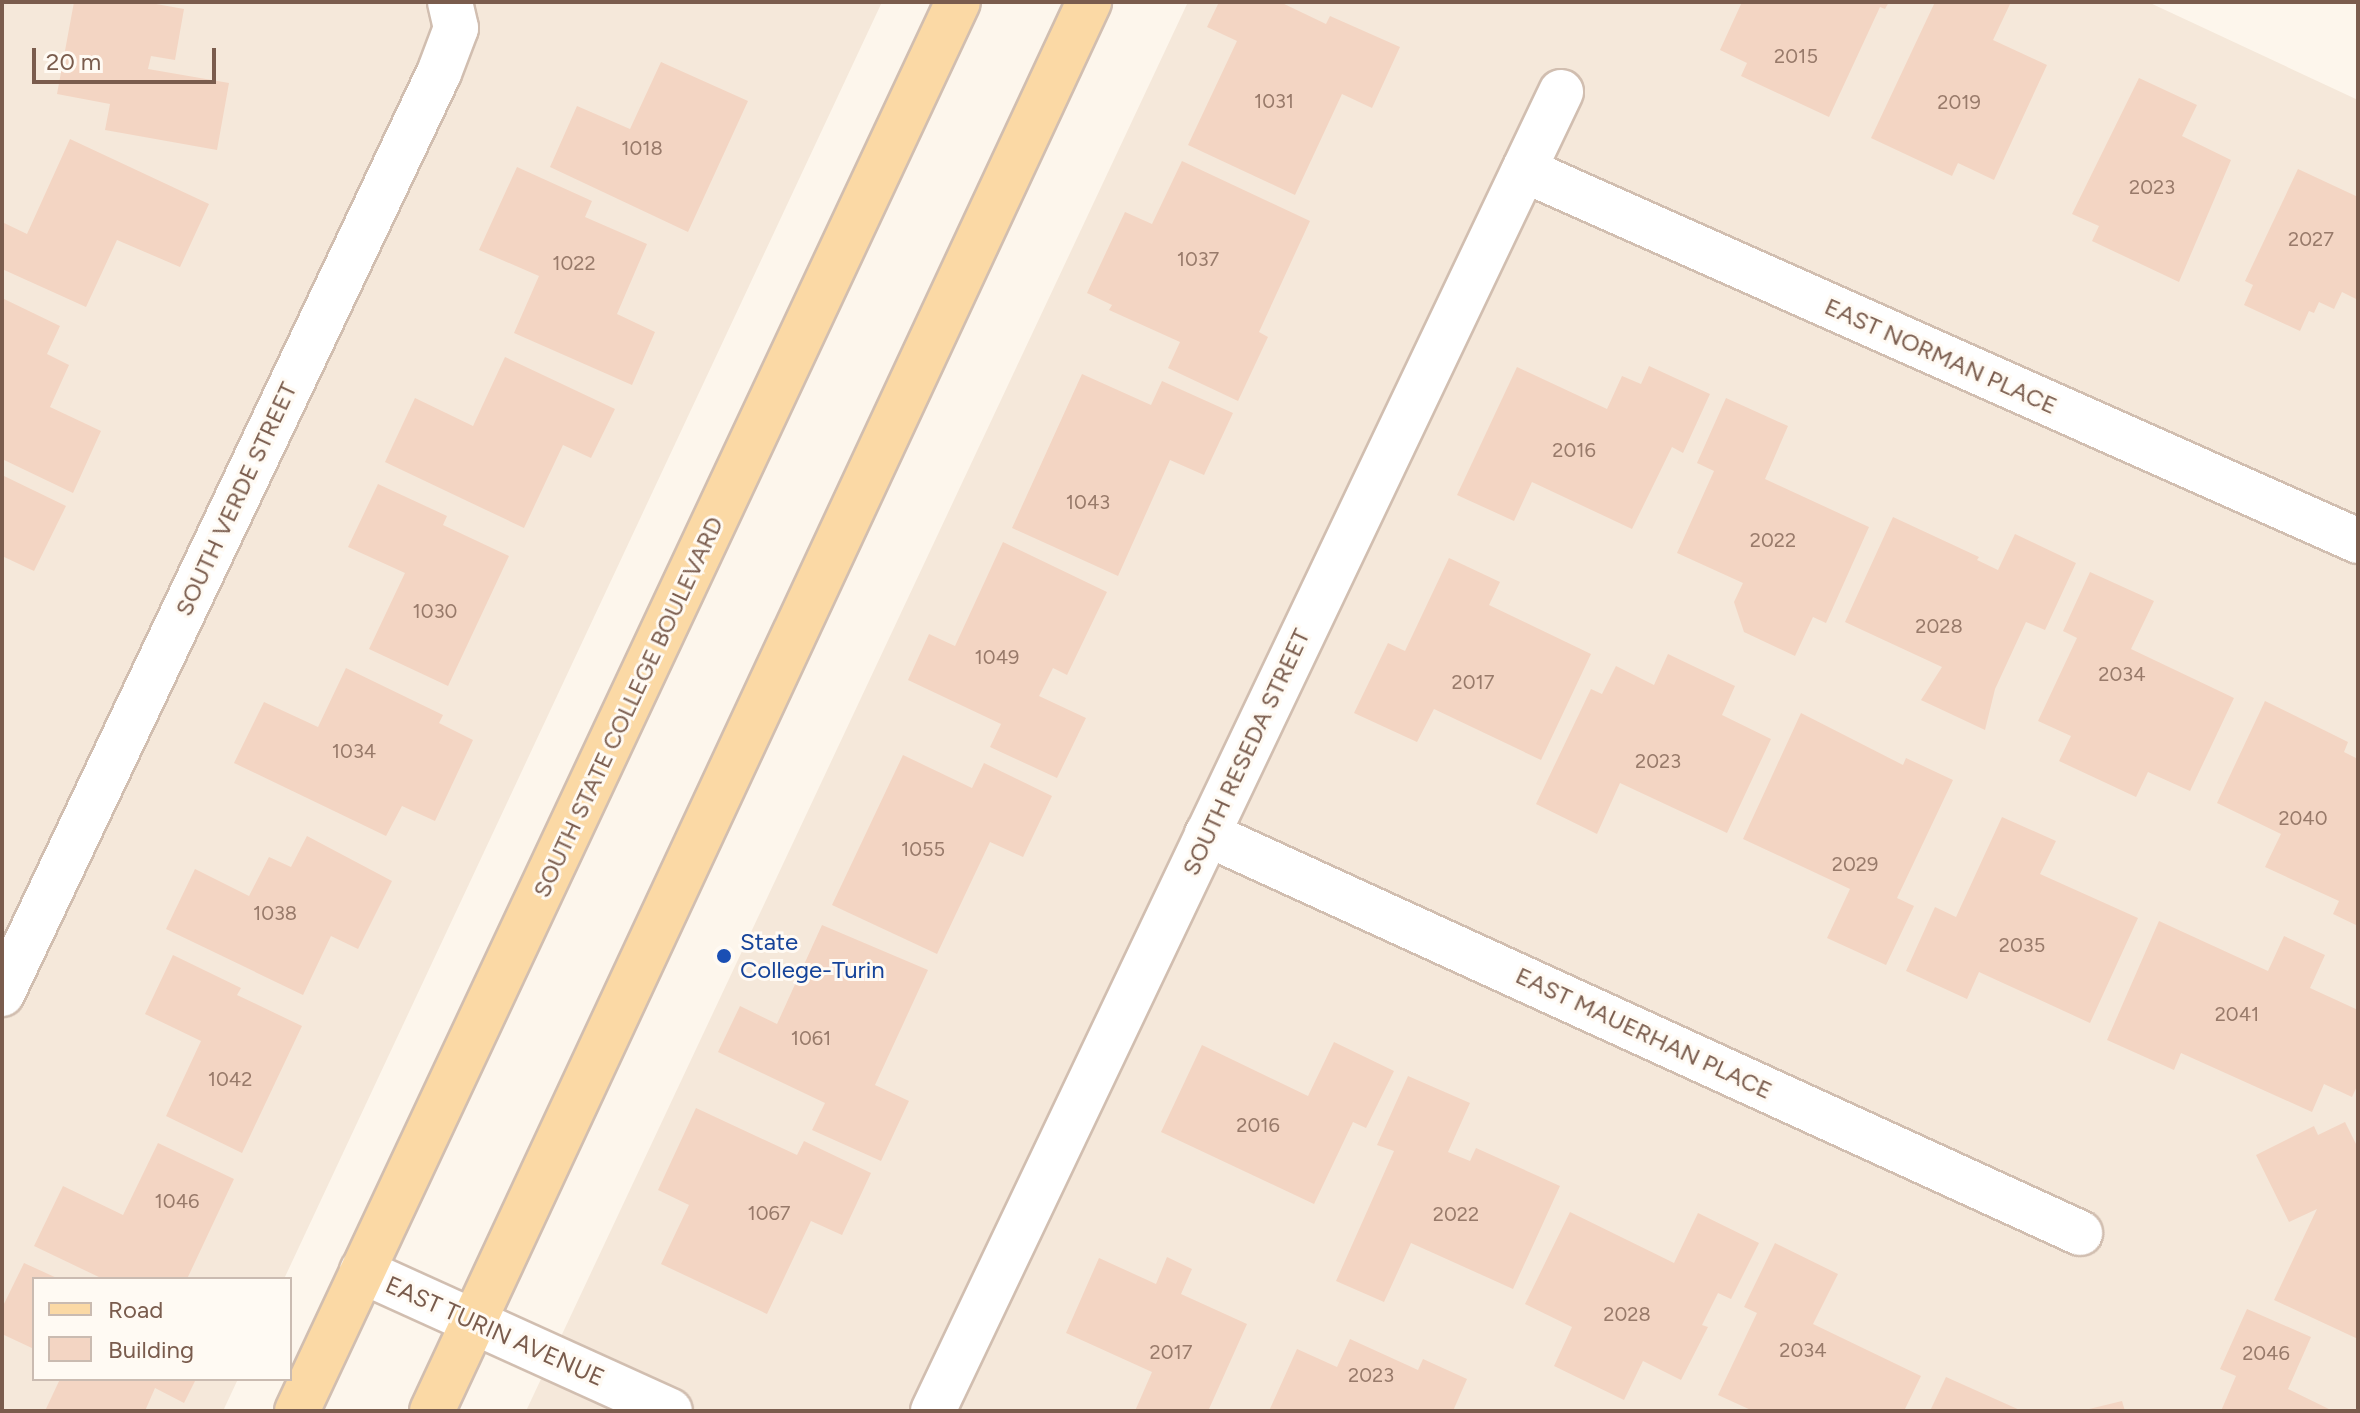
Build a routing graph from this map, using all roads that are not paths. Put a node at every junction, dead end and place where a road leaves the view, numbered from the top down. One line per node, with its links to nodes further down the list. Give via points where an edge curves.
1 (450, 2): 8 (street, SOUTH VERDE STREET, via 456,28 439,73)
2 (958, 2): 10 (main road, SOUTH STATE COLLEGE BOULEVARD)
3 (1089, 2): 11 (main road)
4 (1561, 92): 5 (street, SOUTH RESEDA STREET)
5 (1524, 170): 6 (street, EAST NORMAN PLACE); 7 (street, SOUTH RESEDA STREET)
6 (2358, 541)
7 (1207, 834): 9 (street, EAST MAUERHAN PLACE); 15 (street, SOUTH RESEDA STREET)
8 (2, 994)
9 (2080, 1233)
10 (362, 1271): 11 (street, EAST TURIN AVENUE); 12 (main road, SOUTH STATE COLLEGE BOULEVARD)
11 (474, 1320): 13 (main road); 14 (street, EAST TURIN AVENUE)
12 (297, 1411)
13 (432, 1411)
14 (670, 1411)
15 (933, 1411)

